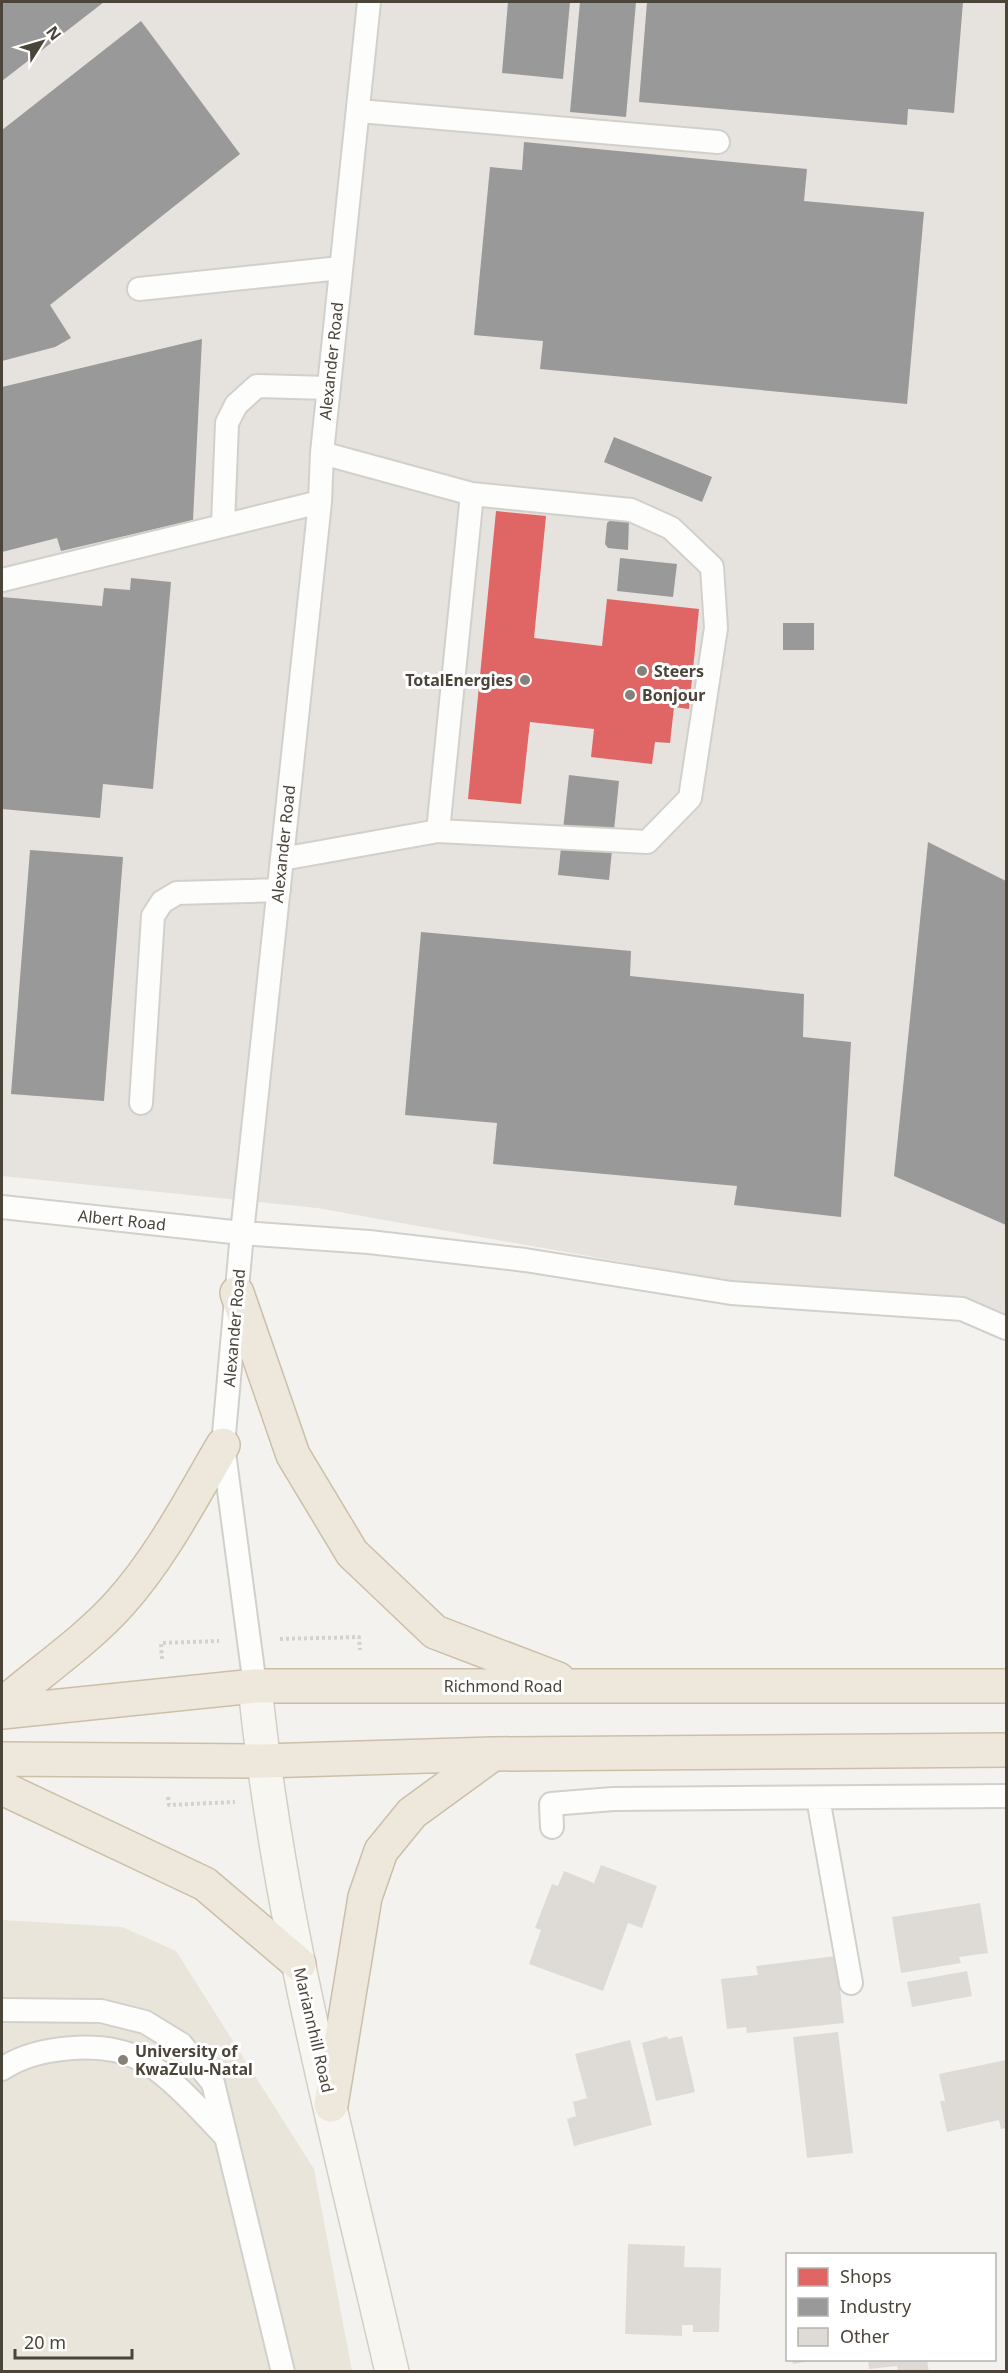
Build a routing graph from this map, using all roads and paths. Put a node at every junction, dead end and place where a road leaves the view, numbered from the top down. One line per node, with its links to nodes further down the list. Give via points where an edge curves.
1 (369, 2): 2 (lane, Alexander Road)
2 (359, 111): 3 (lane); 4 (lane, Alexander Road)
3 (718, 142)
4 (340, 268): 5 (lane); 6 (lane, Alexander Road)
5 (139, 289)
6 (329, 388): 7 (lane, Alexander Road); 10 (lane, via 258,386 236,405 227,423)
7 (322, 453): 8 (lane); 9 (lane, Alexander Road)
8 (472, 494): 12 (lane); 12 (lane, via 631,510 671,528 712,567 716,628 690,798 646,842)
9 (320, 502): 10 (lane); 13 (lane, Alexander Road)
10 (223, 525): 11 (lane)
11 (2, 580)
12 (438, 831): 13 (lane)
13 (282, 858): 14 (lane, Alexander Road)
14 (279, 890): 15 (lane, via 177,893 162,902 153,916); 17 (lane, Alexander Road)
15 (141, 1103)
16 (2, 1207): 17 (lane, Albert Road)
17 (242, 1233): 18 (lane, Alexander Road); 19 (lane, Albert Road, via 369,1242 525,1260 731,1293)
18 (237, 1293): 22 (lane, Alexander Road); 24 (highway, via 293,1455 352,1553 435,1632)
19 (962, 1309): 20 (lane, Albert Road); 21 (lane)
20 (1006, 1315)
21 (1006, 1328)
22 (224, 1445): 23 (lane, Alexander Road); 26 (highway, via 157,1558 120,1603 89,1634)
23 (255, 1686): 24 (highway, Richmond Road); 27 (highway, Richmond Road); 31 (street, Mariannhill Road)
24 (576, 1686): 25 (highway, Richmond Road)
25 (1006, 1686)
26 (2, 1705)
27 (2, 1712)
28 (1006, 1750): 29 (highway)
29 (494, 1754): 31 (highway); 40 (highway, via 412,1813 381,1851 366,1897)
30 (2, 1759): 31 (highway)
31 (262, 1761): 36 (street, Mariannhill Road)
32 (2, 1788): 36 (highway, via 205,1884)
33 (1006, 1796): 34 (lane)
34 (818, 1798): 35 (lane, via 550,1804); 37 (lane)
35 (552, 1827)
36 (299, 1964): 40 (street, Mariannhill Road)
37 (851, 1983)
38 (2, 2010): 41 (lane, via 101,2011 146,2022 181,2044 213,2083)
39 (2, 2068): 41 (lane, via 57,2049 108,2048 141,2059)
40 (331, 2105): 43 (street, Mariannhill Road)
41 (227, 2138): 42 (lane)
42 (283, 2372)
43 (392, 2372)

